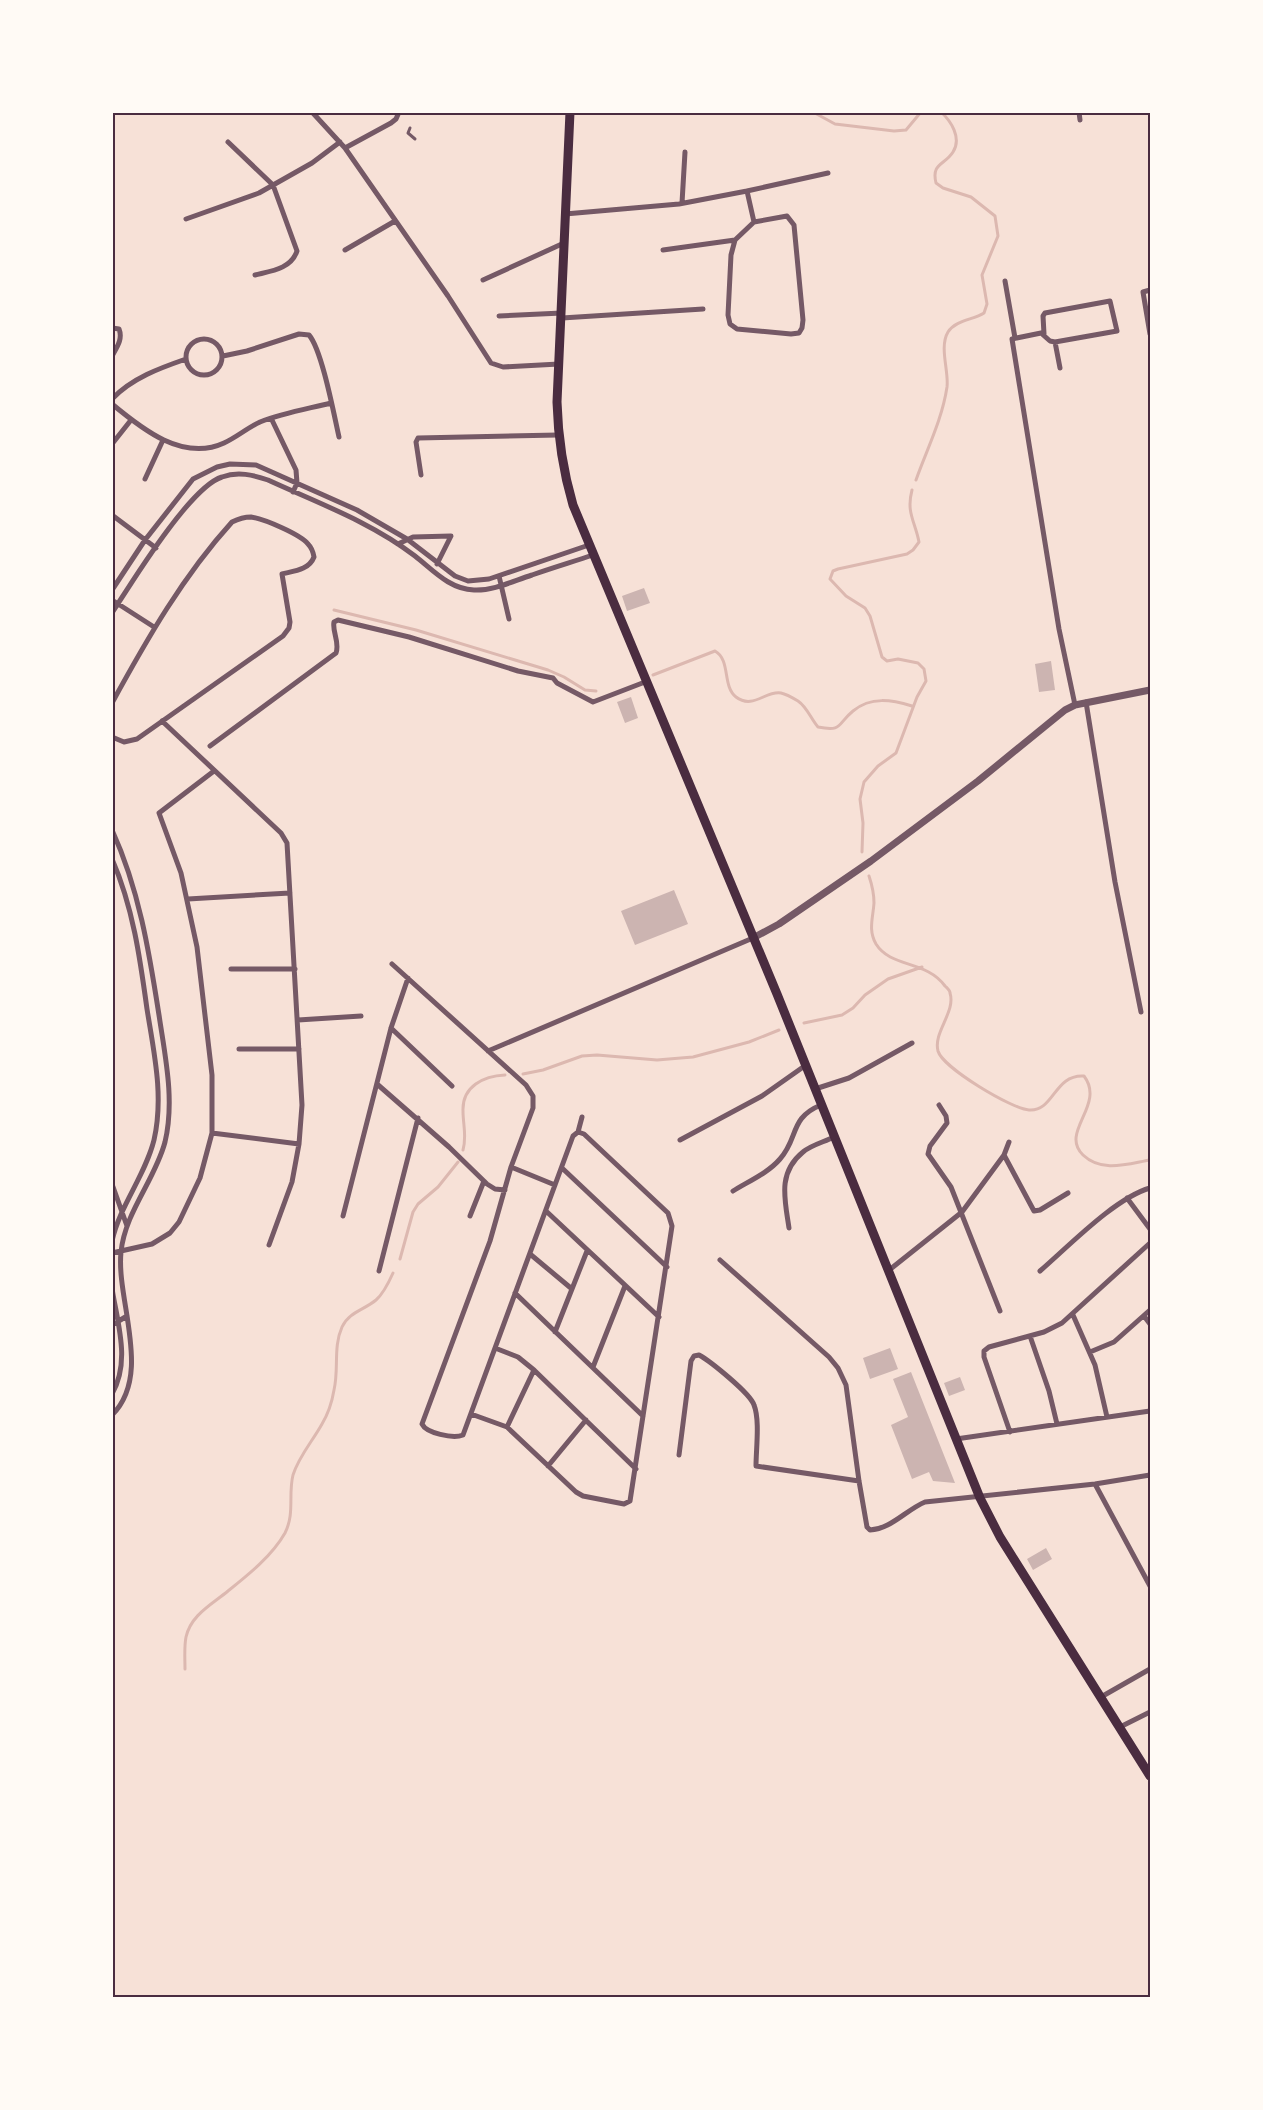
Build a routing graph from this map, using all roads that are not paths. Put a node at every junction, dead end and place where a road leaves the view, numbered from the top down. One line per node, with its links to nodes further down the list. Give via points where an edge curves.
1 (312, 112): 9 (street)
2 (399, 112): 10 (street, via 392,123)
3 (570, 112): 16 (main road)
4 (1079, 112): 5 (street)
5 (1080, 120)
6 (410, 128): 7 (lane, via 408,133)
7 (415, 139)
8 (228, 142): 13 (street)
9 (340, 142): 10 (street); 13 (street)
10 (345, 148): 18 (street)
11 (685, 152): 15 (street)
12 (828, 173): 14 (street)
13 (273, 185): 17 (street); 24 (street, via 297,251 286,266)
14 (747, 191): 15 (street); 19 (street)
15 (682, 203): 16 (street)
16 (565, 214): 21 (main road)
17 (186, 219)
18 (395, 221): 22 (street); 39 (street, via 491,363 503,368)
19 (754, 222): 20 (street); 20 (street, via 783,216 792,220 802,328 799,333 737,328 730,324 731,255)
20 (735, 240): 23 (street)
21 (564, 243): 25 (street); 30 (main road)
22 (345, 250)
23 (663, 250)
24 (255, 275)
25 (483, 280)
26 (1005, 281): 34 (street)
27 (1150, 290): 33 (street, via 1143,292)
28 (703, 309): 30 (street)
29 (499, 316): 30 (street)
30 (562, 316): 39 (main road)
31 (112, 328): 36 (street, via 121,333)
32 (1044, 334): 34 (street); 35 (street); 35 (street, via 1045,313 1110,301 1116,331)
33 (1150, 334)
34 (1015, 338): 79 (street, via 1012,339 1057,618)
35 (1055, 342): 40 (street)
36 (112, 356)
37 (222, 356): 38 (street, via 216,371 206,375 190,369); 38 (street, via 212,340 200,339 189,346); 42 (street, via 299,334 309,335)
38 (186, 359): 41 (street, via 142,377)
39 (559, 364): 46 (main road)
40 (1060, 368)
41 (112, 399)
42 (331, 403): 44 (street); 47 (street)
43 (112, 404): 45 (street)
44 (271, 418): 48 (street, via 212,447 189,448); 52 (street, via 296,470)
45 (131, 420): 48 (street); 49 (street)
46 (558, 435): 50 (street, via 418,438); 58 (main road, via 567,486)
47 (339, 437)
48 (163, 440): 51 (street)
49 (112, 444)
50 (421, 475)
51 (145, 479)
52 (297, 483): 53 (street); 55 (street, via 357,510); 56 (street, via 256,465 217,466 193,479)
53 (293, 492): 57 (street, via 367,525); 59 (street, via 255,476 221,477 196,495)
54 (112, 515): 56 (street)
55 (407, 539): 57 (street); 63 (street); 63 (street, via 451,536)
56 (146, 540): 59 (street); 69 (street)
57 (398, 544): 66 (street)
58 (589, 545): 60 (street); 61 (main road)
59 (156, 548): 71 (street)
60 (562, 553): 62 (street); 64 (street)
61 (593, 555): 64 (street); 75 (main road)
62 (546, 559): 65 (street); 67 (street)
63 (437, 563): 66 (street); 67 (street, via 468,581)
64 (566, 564): 65 (street)
65 (550, 569): 68 (street)
66 (433, 571): 68 (street, via 450,584 467,590)
67 (499, 576): 68 (street)
68 (501, 585): 73 (street)
69 (112, 590)
70 (112, 600): 71 (street)
71 (118, 604): 72 (street); 74 (street)
72 (112, 614)
73 (509, 619)
74 (154, 627): 78 (street); 80 (street, via 194,568 232,522 250,517 262,520 302,538 311,547 314,557 310,565 282,574 290,622 287,632)
75 (645, 682): 82 (street, via 593,702 554,678 518,672 402,635 338,620 333,626 336,652); 88 (main road)
76 (1150, 690): 77 (street)
77 (1086, 702): 79 (street); 93 (street, via 1120,910)
78 (112, 703)
79 (1075, 705): 88 (street, via 863,867)
80 (162, 721): 81 (street, via 131,742); 83 (street)
81 (112, 737)
82 (210, 746)
83 (214, 771): 86 (street, via 284,837); 87 (street, via 159,813)
84 (112, 830): 131 (street, via 146,934 169,1092 168,1127 160,1157)
85 (112, 859): 127 (street, via 137,942 159,1100 153,1143)
86 (290, 893): 87 (street); 91 (street)
87 (188, 899): 110 (street, via 202,978 212,1085)
88 (753, 938): 100 (street); 101 (main road)
89 (393, 964): 92 (street)
90 (231, 969): 91 (street)
91 (295, 969): 95 (street)
92 (408, 978): 96 (street); 100 (street)
93 (1142, 1012)
94 (361, 1016): 95 (street)
95 (298, 1020): 99 (street)
96 (391, 1028): 102 (street); 103 (street)
97 (912, 1043): 104 (street, via 849,1078)
98 (239, 1049): 99 (street)
99 (299, 1049): 114 (street)
100 (488, 1052): 116 (street, via 526,1085 532,1096 533,1108)
101 (806, 1065): 104 (main road); 112 (street, via 762,1096)
102 (377, 1084): 108 (street); 129 (street)
103 (452, 1086)
104 (815, 1089): 105 (main road)
105 (821, 1105): 111 (main road); 123 (street, via 804,1114 783,1157)
106 (939, 1105): 128 (street, via 947,1123 928,1154 948,1180)
107 (582, 1117): 109 (street)
108 (418, 1118): 118 (street); 143 (street)
109 (578, 1132): 117 (street); 142 (street, via 668,1213 672,1226)
110 (212, 1133): 114 (street); 138 (street, via 200,1178 178,1222 162,1239)
111 (834, 1137): 132 (street, via 804,1151 790,1166 783,1186); 144 (main road)
112 (680, 1140)
113 (1010, 1142): 115 (street)
114 (299, 1144): 136 (street, via 290,1190)
115 (1004, 1155): 124 (street, via 1034,1211); 128 (street)
116 (511, 1167): 120 (street); 122 (street)
117 (562, 1168): 120 (street); 142 (street)
118 (484, 1181): 122 (street, via 495,1189); 130 (street)
119 (112, 1184): 127 (street)
120 (555, 1185): 126 (street)
121 (1150, 1188): 125 (street)
122 (505, 1190): 167 (street, via 490,1241 423,1414 422,1426 461,1437)
123 (733, 1191)
124 (1068, 1193)
125 (1127, 1198): 133 (street); 145 (street)
126 (546, 1211): 137 (street); 140 (street)
127 (121, 1212): 131 (street); 134 (street)
128 (962, 1212): 144 (street); 151 (street)
129 (343, 1216)
130 (470, 1216)
131 (127, 1226): 138 (street)
132 (789, 1228)
133 (1150, 1229)
134 (112, 1241)
135 (1150, 1243): 152 (street)
136 (269, 1245)
137 (587, 1251): 146 (street); 148 (street)
138 (121, 1252): 139 (street); 153 (street)
139 (112, 1253)
140 (530, 1254): 148 (street); 149 (street)
141 (720, 1260): 180 (street, via 838,1368 846,1386)
142 (667, 1267): 155 (street)
143 (379, 1271)
144 (888, 1271): 175 (main road)
145 (1040, 1271)
146 (625, 1286): 155 (street); 163 (street)
147 (112, 1288): 156 (street)
148 (572, 1289): 159 (street)
149 (515, 1293): 159 (street); 161 (street)
150 (1150, 1310): 154 (street)
151 (1000, 1311)
152 (1073, 1315): 160 (street); 162 (street)
153 (127, 1316): 156 (street); 168 (street, via 129,1381 123,1400)
154 (1144, 1316): 157 (street); 162 (street, via 1114,1341)
155 (659, 1317): 169 (street)
156 (119, 1321): 158 (street); 165 (street, via 122,1351)
157 (1150, 1324)
158 (112, 1325)
159 (555, 1332): 163 (street)
160 (1030, 1336): 172 (street); 174 (street, via 984,1351)
161 (495, 1348): 164 (street); 167 (street)
162 (1090, 1352): 170 (street)
163 (593, 1367): 169 (street)
164 (534, 1370): 171 (street); 173 (street)
165 (112, 1394)
166 (1150, 1411): 170 (street)
167 (471, 1414): 173 (street)
168 (112, 1415)
169 (643, 1416): 178 (street)
170 (1107, 1417): 172 (street)
171 (586, 1420): 177 (street); 178 (street)
172 (1057, 1424): 174 (street)
173 (507, 1427): 177 (street)
174 (1010, 1432): 175 (street)
175 (955, 1440): 182 (main road)
176 (679, 1455): 180 (street, via 691,1361 699,1355 752,1399 756,1466)
177 (548, 1466): 178 (street, via 583,1496 628,1503)
178 (636, 1469)
179 (1150, 1475): 181 (street)
180 (859, 1481): 182 (street, via 870,1530 882,1528 925,1503)
181 (1095, 1484): 182 (street); 183 (street)
182 (980, 1498): 185 (main road, via 1000,1537)
183 (1150, 1586)
184 (1150, 1669): 185 (street)
185 (1101, 1697): 187 (main road)
186 (1150, 1712): 187 (street)
187 (1120, 1728): 188 (main road)
188 (1150, 1776)

